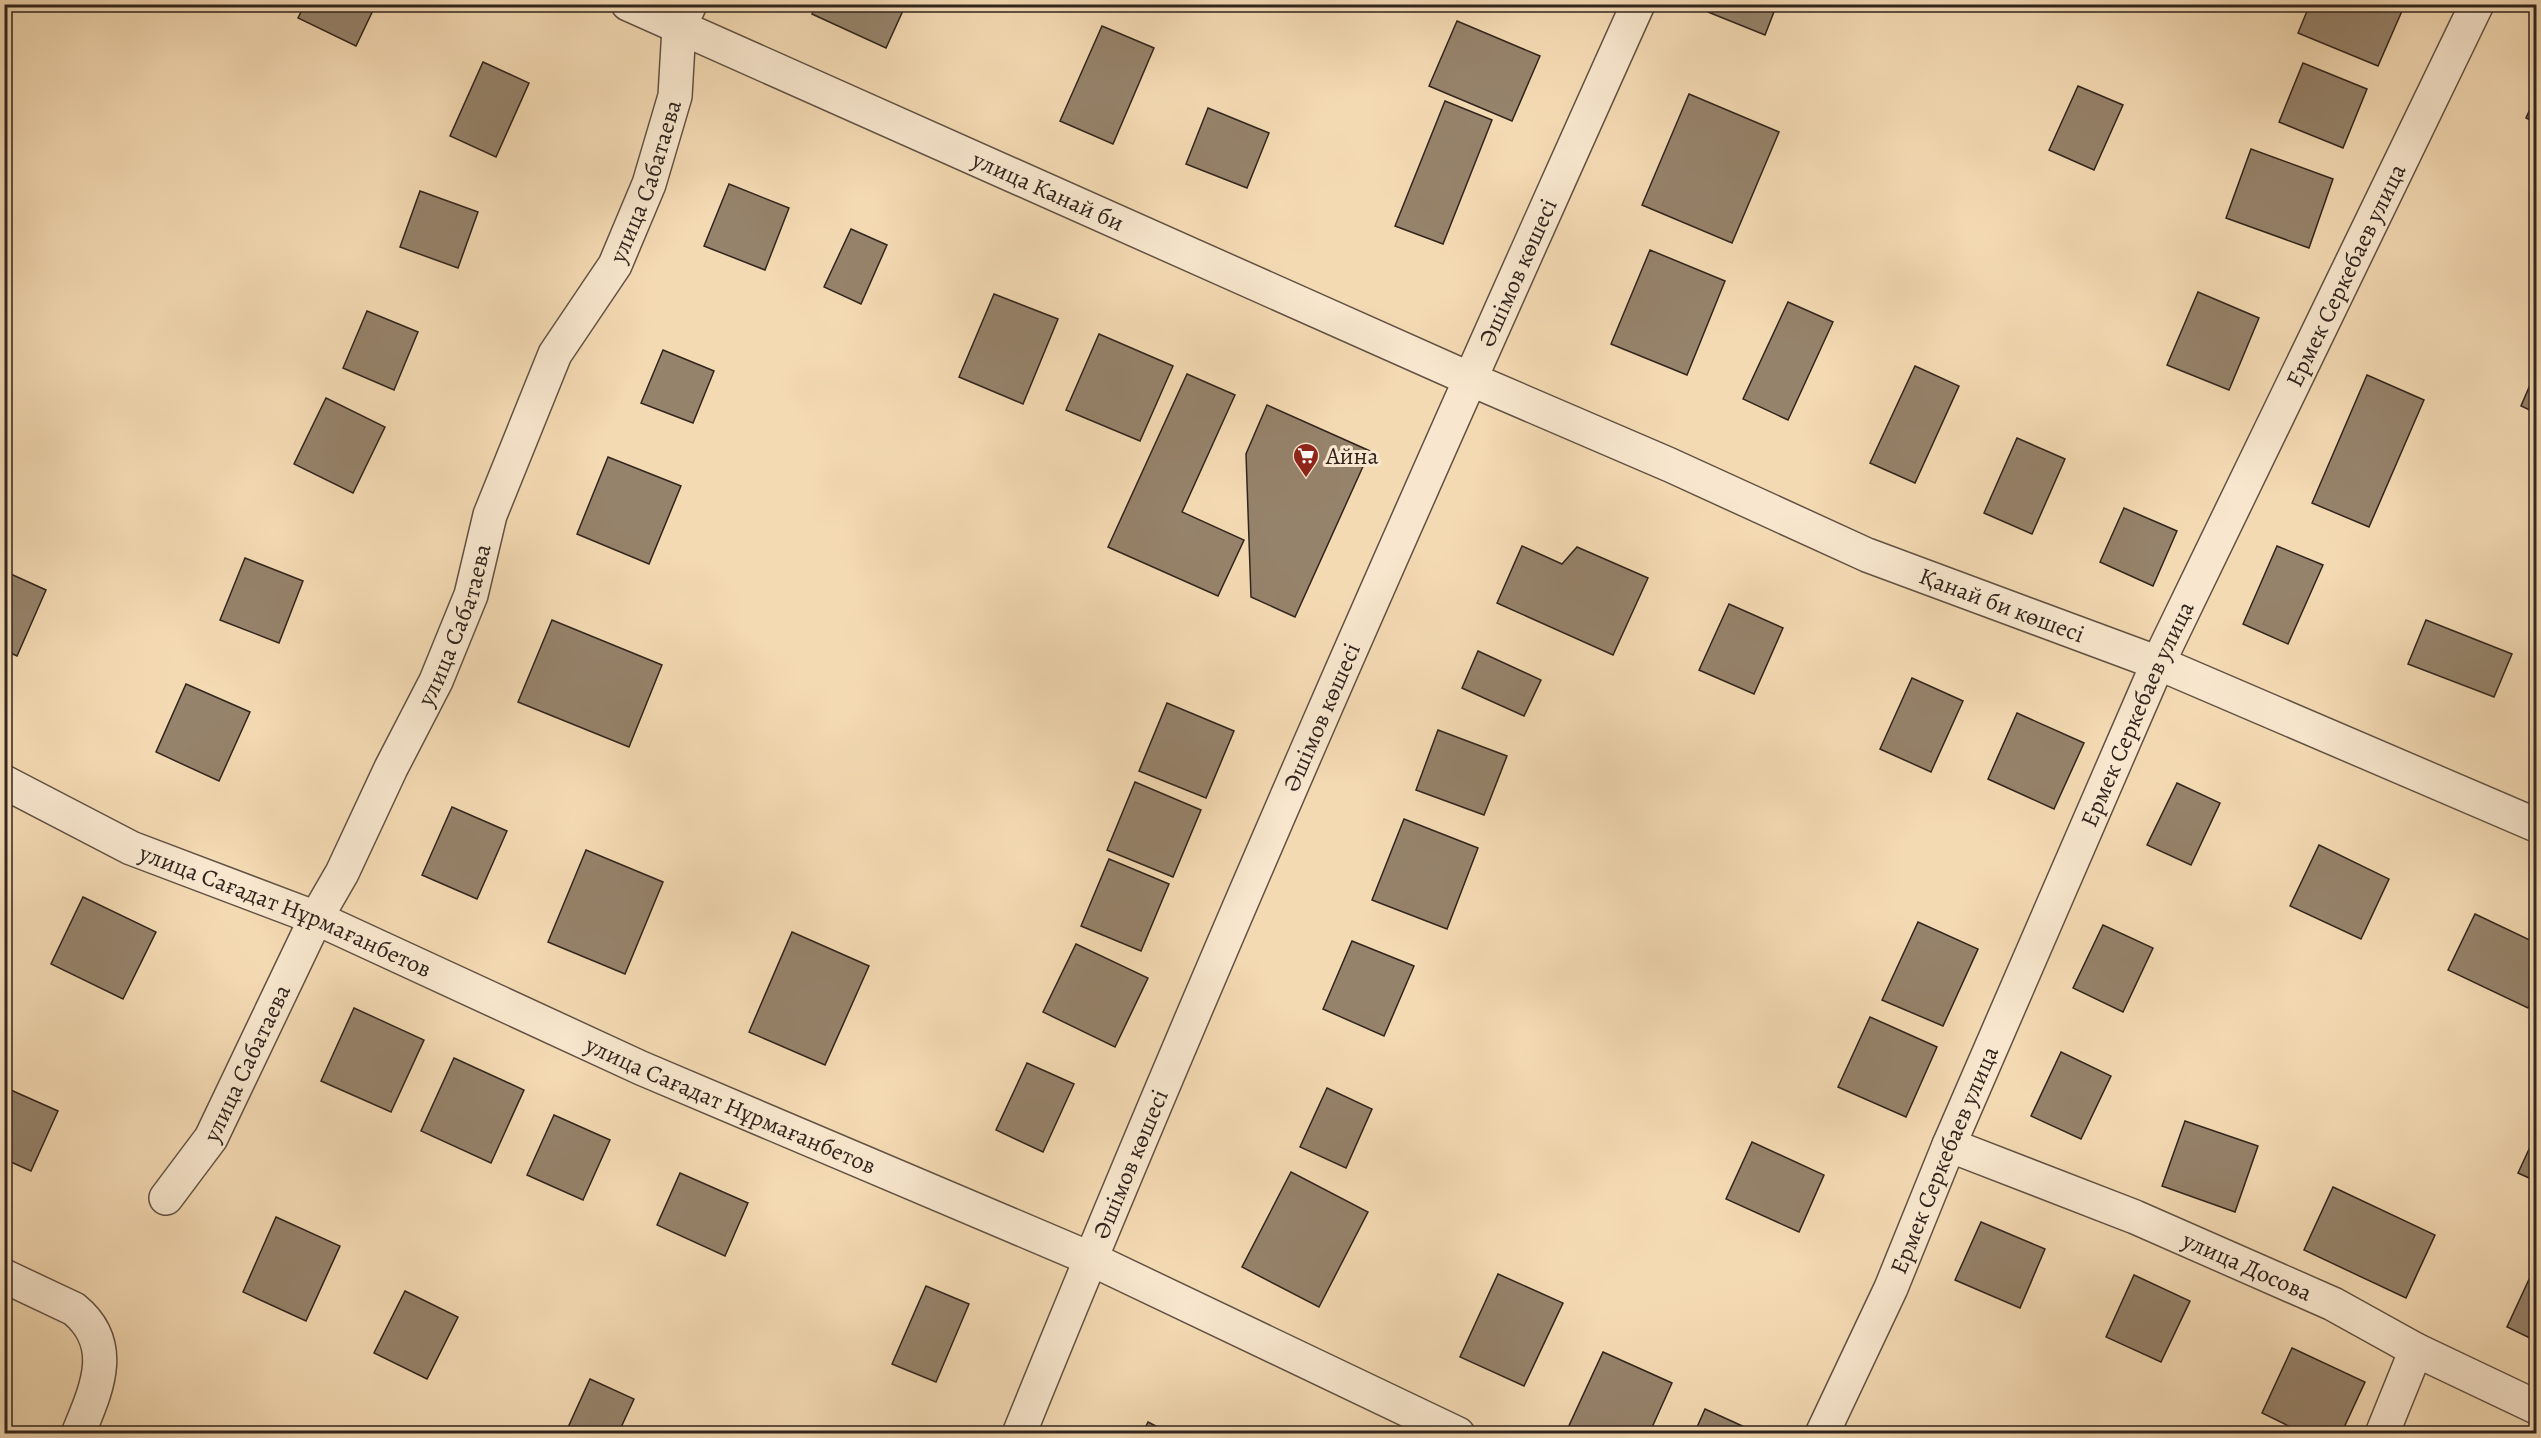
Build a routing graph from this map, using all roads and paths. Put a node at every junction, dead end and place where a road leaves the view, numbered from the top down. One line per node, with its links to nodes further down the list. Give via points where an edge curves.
1 (628, 4): 4 (street, улица Канай би)
2 (1638, 4): 5 (street, Әшімов көшесі)
3 (2477, 4): 6 (street, Ермек Серкебаев улица)
4 (685, 16): 5 (street, улица Канай би); 9 (street, улица Сабатаева, via 675,96 649,184 615,265 555,354 490,515 471,595 436,681)
5 (1470, 379): 6 (street, Қанай би көшесі, via 1867,555); 12 (street, Әшімов көшесі)
6 (2158, 663): 8 (street, Қанай би көшесі); 10 (street, Ермек Серкебаев улица)
7 (4, 782): 9 (street, улица Сағадат Нұрмағанбетов, via 131,848)
8 (2536, 825)
9 (316, 918): 11 (street, улица Сабатаева, via 211,1138); 12 (street, улица Сағадат Нұрмағанбетов, via 641,1068)
10 (1949, 1145): 14 (street, улица Досова, via 2135,1217 2333,1304); 19 (street, Ермек Серкебаев улица, via 1891,1288)
11 (166, 1198)
12 (1089, 1258): 17 (street, Әшімов көшесі); 18 (street, улица Сағадат Нұрмағанбетов)
13 (4, 1276): 16 (street, via 74,1309 93,1331 101,1349 100,1366)
14 (2416, 1350): 15 (street, улица Досова); 20 (street)
15 (2536, 1407)
16 (78, 1434)
17 (1019, 1434)
18 (1458, 1434)
19 (1822, 1434)
20 (2382, 1434)

